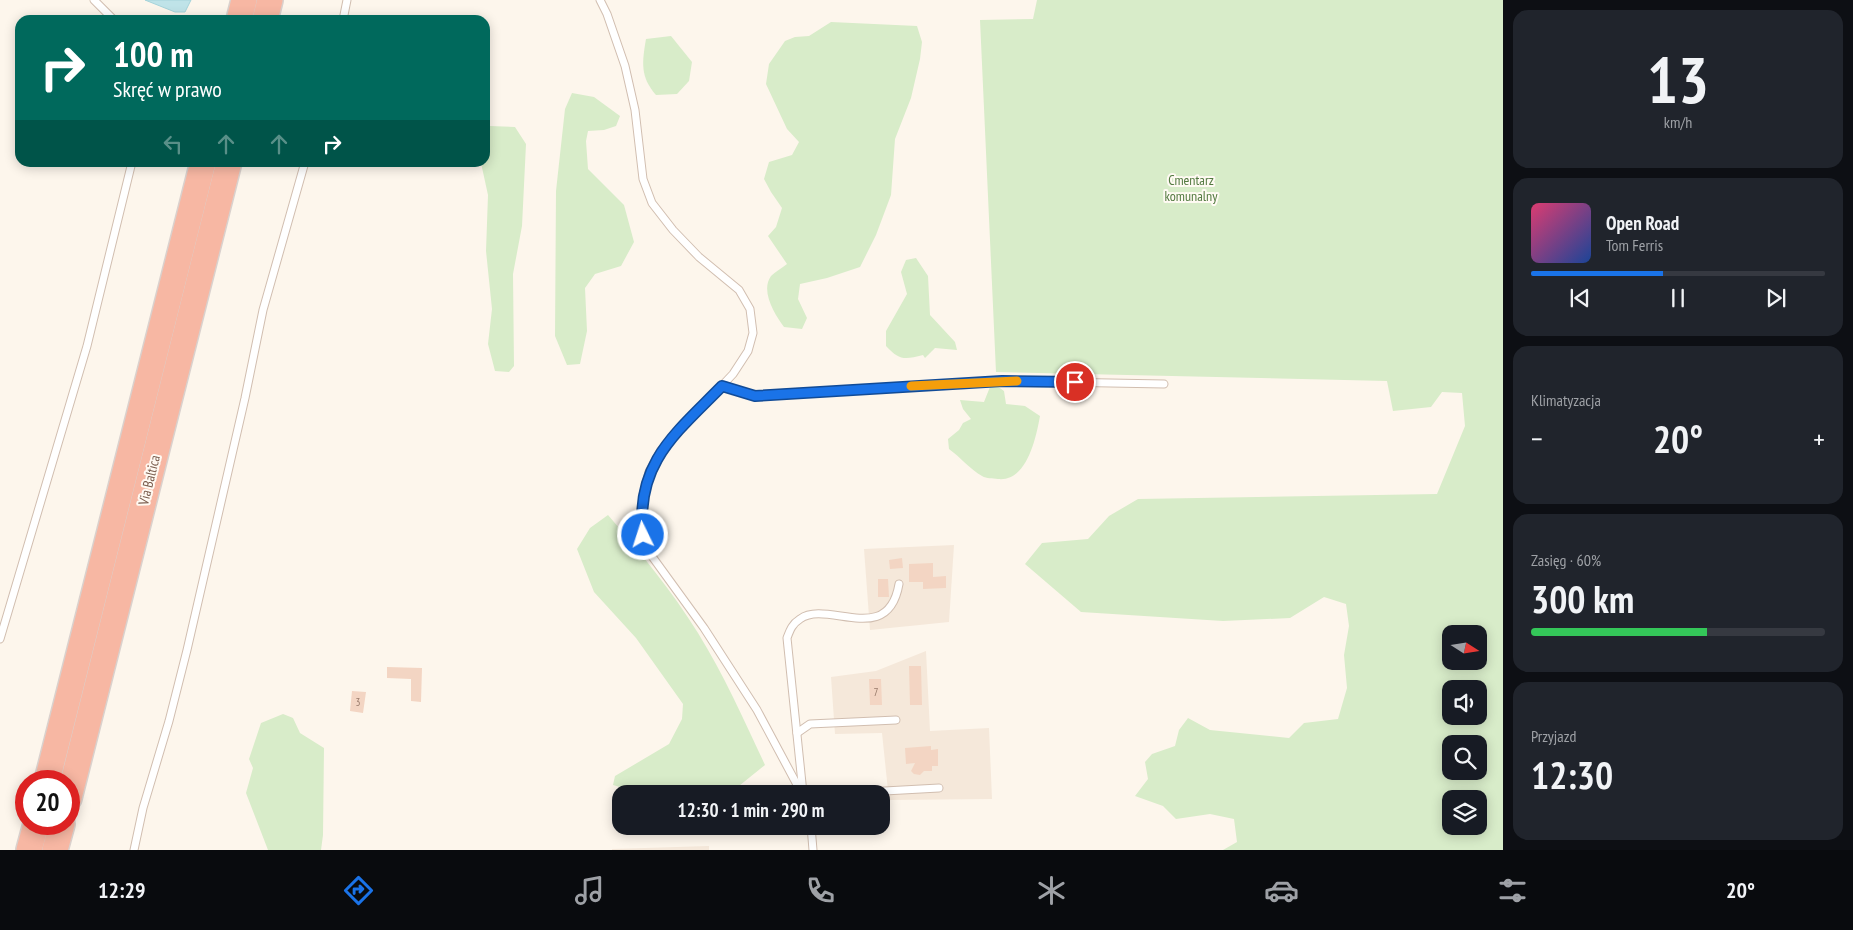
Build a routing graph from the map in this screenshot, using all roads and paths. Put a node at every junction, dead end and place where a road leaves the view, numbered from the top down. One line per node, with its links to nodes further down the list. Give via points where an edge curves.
1 (94, 0): 6 (lane)
2 (244, 0): 7 (highway)
3 (270, 0): 8 (highway)
4 (347, 0): 9 (lane)
5 (600, 0): 15 (lane, via 625,66 635,110 643,180 652,203 699,257 739,290 750,309 754,332 748,351)
6 (109, 15)
7 (240, 15)
8 (266, 15)
9 (345, 15)
10 (131, 167): 17 (lane, via 87,346)
11 (202, 167): 20 (highway, Via Baltica)
12 (228, 167): 21 (highway, Via Baltica)
13 (304, 167): 31 (lane, via 263,310 188,643)
14 (1164, 384): 15 (lane, via 1002,381 755,396)
15 (722, 386): 22 (lane, via 661,450 649,472 643,495 643,535 651,555 704,628 757,710)
16 (899, 584): 19 (lane, via 891,607 874,616 860,619 812,614 792,625 787,638)
17 (0, 639)
18 (896, 720): 19 (lane, via 810,724)
19 (797, 734): 23 (lane)
20 (50, 770)
21 (76, 770)
22 (797, 785)
23 (801, 785)
24 (939, 788): 25 (lane)
25 (890, 791)
26 (33, 835): 29 (highway)
27 (59, 835): 30 (highway)
28 (812, 835): 32 (lane)
29 (30, 850)
30 (55, 850)
31 (134, 850)
32 (813, 850)

